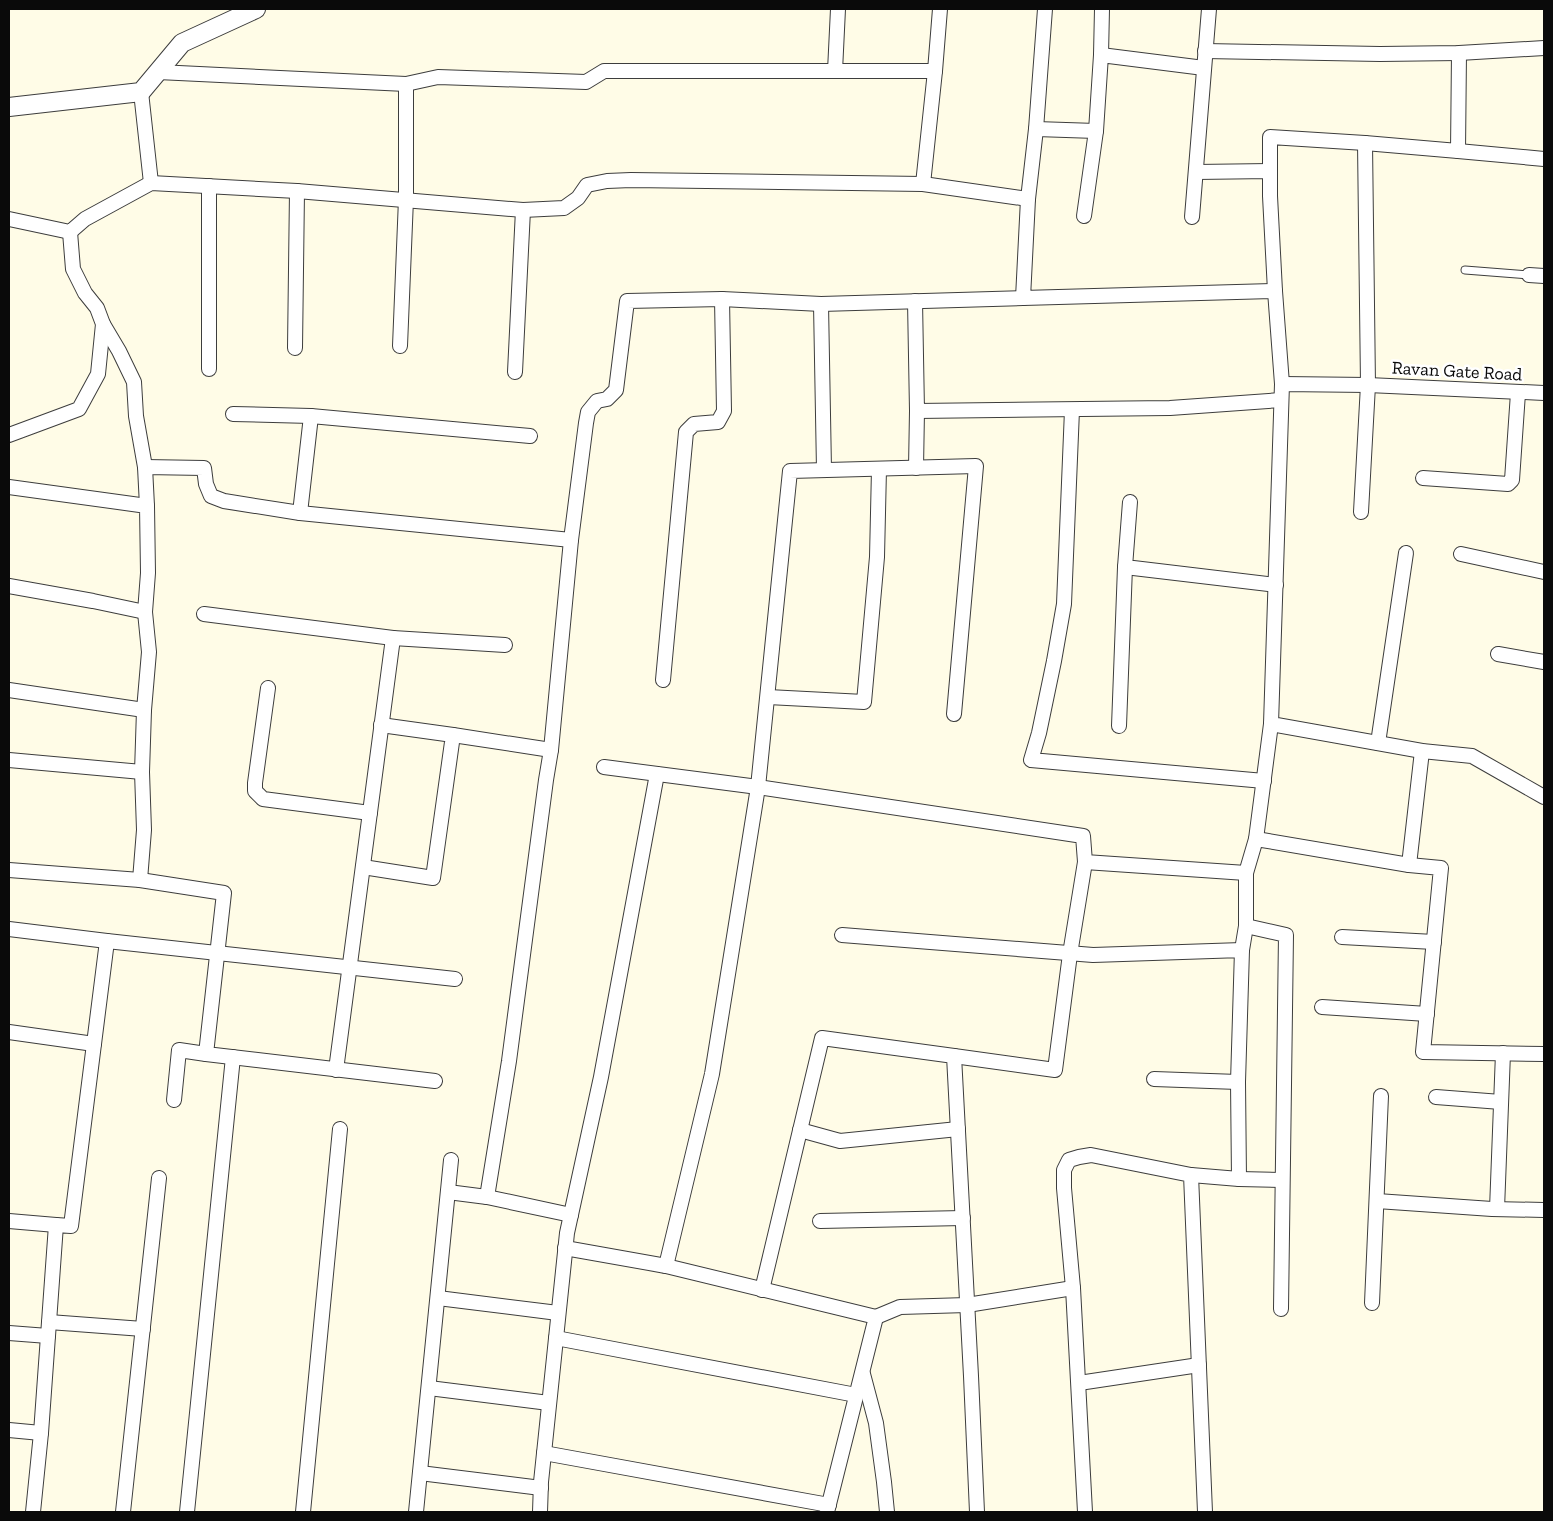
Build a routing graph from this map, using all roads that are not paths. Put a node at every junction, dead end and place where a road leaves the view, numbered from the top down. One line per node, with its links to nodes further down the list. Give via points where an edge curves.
1 (838, 9): 12 (street)
2 (940, 9): 13 (street)
3 (1045, 9): 18 (street)
4 (1102, 9): 10 (street)
5 (1209, 9): 8 (street)
6 (252, 10): 14 (street, via 182,43)
7 (1544, 48): 9 (street)
8 (1205, 51): 9 (street); 11 (street)
9 (1459, 53): 21 (street)
10 (1101, 55): 11 (street); 19 (street)
11 (1204, 68): 24 (street)
12 (835, 71): 13 (street); 15 (street, via 604,71 586,82 438,77)
13 (935, 71): 26 (street)
14 (158, 72): 15 (street); 16 (street)
15 (406, 84): 29 (street)
16 (141, 92): 17 (street); 25 (street)
17 (9, 107)
18 (1036, 128): 19 (street); 30 (street)
19 (1096, 131): 32 (street)
20 (1365, 143): 21 (street); 23 (street, via 1270,138); 50 (street)
21 (1458, 151): 22 (street)
22 (1544, 159)
23 (1270, 171): 24 (street); 39 (street)
24 (1196, 172): 33 (street)
25 (151, 183): 27 (street); 35 (street, via 85,219)
26 (923, 184): 30 (street); 31 (street, via 664,179 607,181 586,185 578,198 564,208)
27 (209, 186): 28 (street); 47 (street)
28 (297, 190): 29 (street); 46 (street)
29 (406, 199): 31 (street); 45 (street)
30 (1028, 199): 40 (street)
31 (523, 210): 48 (street)
32 (1084, 216)
33 (1192, 217)
34 (9, 219): 35 (street)
35 (70, 232): 44 (street, via 73,270 84,293 97,308)
36 (1465, 270): 37 (lane)
37 (1529, 275): 38 (street)
38 (1544, 276)
39 (1275, 291): 40 (street); 49 (street)
40 (1023, 298): 42 (street)
41 (722, 299): 43 (street); 70 (street, via 627,301 616,390 607,399 597,401 588,412); 83 (street, via 724,411 718,422 694,424 686,432)
42 (915, 301): 43 (street); 55 (street)
43 (820, 304): 63 (street)
44 (103, 324): 58 (street, via 98,374 80,409); 60 (street, via 134,382)
45 (400, 346)
46 (295, 348)
47 (209, 369)
48 (515, 372)
49 (1282, 384): 50 (street, Ravan Gate Road); 53 (street)
50 (1368, 385): 51 (street, Ravan Gate Road); 68 (street)
51 (1518, 393): 52 (street, Ravan Gate Road); 64 (street, via 1512,480 1508,484)
52 (1544, 393)
53 (1281, 400): 54 (street, via 1170,408); 75 (street)
54 (1072, 410): 55 (street); 100 (street, via 1064,604 1031,760)
55 (917, 411): 61 (street)
56 (233, 414): 57 (street)
57 (311, 416): 59 (street); 69 (street)
58 (9, 435)
59 (530, 436)
60 (145, 467): 67 (street); 69 (street, via 204,468 211,496)
61 (916, 468): 62 (street); 88 (street, via 976,466)
62 (879, 469): 63 (street); 86 (street, via 877,557 864,702)
63 (824, 470): 86 (street, via 790,471)
64 (1423, 478)
65 (9, 487): 67 (street)
66 (1130, 502): 73 (street)
67 (147, 506): 77 (street)
68 (1361, 512)
69 (300, 513): 70 (street)
70 (571, 540): 94 (street)
71 (1406, 552): 93 (street)
72 (1461, 554): 74 (street)
73 (1125, 567): 75 (street); 91 (street)
74 (1544, 572)
75 (1276, 585): 89 (street)
76 (9, 586): 77 (street)
77 (145, 612): 87 (street, via 149,652)
78 (204, 614): 79 (street)
79 (393, 638): 80 (street); 90 (street)
80 (505, 645)
81 (1498, 654): 82 (street)
82 (1544, 662)
83 (663, 680)
84 (268, 688): 103 (street, via 255,792 263,799)
85 (9, 690): 87 (street)
86 (768, 697): 101 (street)
87 (144, 710): 98 (street)
88 (954, 714)
89 (1271, 724): 93 (street); 100 (street)
90 (381, 725): 92 (street); 103 (street)
91 (1119, 726)
92 (453, 735): 94 (street); 107 (street, via 433,878)
93 (1378, 743): 95 (street)
94 (552, 750): 149 (street)
95 (1422, 751): 102 (street, via 1472,756); 106 (street)
96 (9, 760): 98 (street)
97 (604, 766): 99 (street)
98 (142, 772): 110 (street, via 144,830)
99 (657, 774): 101 (street); 153 (street, via 601,1077)
100 (1264, 781): 104 (street)
101 (758, 787): 105 (street, via 1083,836); 159 (street, via 712,1074)
102 (1544, 797)
103 (370, 812): 107 (street)
104 (1256, 840): 106 (street); 109 (street)
105 (1085, 862): 109 (street); 119 (street)
106 (1409, 865): 116 (street, via 1441,868)
107 (363, 867): 120 (street)
108 (9, 870): 110 (street)
109 (1246, 873): 111 (street)
110 (140, 880): 118 (street, via 224,893)
111 (1246, 926): 117 (street); 147 (street, via 1286,935)
112 (9, 929): 115 (street)
113 (842, 935): 119 (street)
114 (1342, 937): 116 (street)
115 (107, 941): 118 (street); 125 (street)
116 (1434, 942): 123 (street)
117 (1242, 950): 119 (street); 135 (street)
118 (218, 953): 120 (street); 128 (street)
119 (1070, 954): 130 (street, via 1055,1070)
120 (350, 967): 121 (street); 132 (street)
121 (455, 980)
122 (1322, 1007): 123 (street)
123 (1427, 1014): 127 (street, via 1422,1052)
124 (9, 1032): 125 (street)
125 (94, 1044): 157 (street, via 71,1226)
126 (1544, 1044): 129 (street)
127 (1503, 1053): 129 (street); 139 (street)
128 (206, 1054): 131 (street); 138 (street, via 179,1050)
129 (1544, 1054)
130 (954, 1056): 141 (street); 142 (street, via 822,1038)
131 (233, 1057): 132 (street); 186 (street)
132 (336, 1070): 134 (street)
133 (1154, 1079): 135 (street)
134 (435, 1081)
135 (1238, 1082): 146 (street)
136 (1381, 1096): 150 (street)
137 (1436, 1097): 139 (street)
138 (174, 1100)
139 (1501, 1102): 151 (street)
140 (340, 1129): 187 (street)
141 (958, 1129): 142 (street, via 840,1140); 154 (street)
142 (800, 1130): 161 (street)
143 (451, 1160): 148 (street)
144 (1191, 1175): 146 (street); 160 (street, via 1091,1155 1069,1160 1064,1170 1064,1188); 172 (street)
145 (159, 1178): 169 (street)
146 (1239, 1178): 147 (street)
147 (1282, 1180): 165 (street)
148 (448, 1192): 149 (street); 162 (street)
149 (487, 1198): 153 (street)
150 (1377, 1201): 151 (street); 163 (street)
151 (1497, 1209): 152 (street)
152 (1544, 1210)
153 (571, 1215): 158 (street)
154 (963, 1218): 156 (street); 164 (street)
155 (9, 1221): 157 (street)
156 (820, 1221)
157 (56, 1225): 168 (street)
158 (565, 1248): 159 (street); 166 (street)
159 (666, 1266): 161 (street)
160 (1073, 1288): 164 (street); 174 (street)
161 (762, 1290): 167 (street)
162 (438, 1298): 166 (street); 175 (street)
163 (1372, 1303)
164 (967, 1305): 167 (street, via 900,1306); 191 (street)
165 (1281, 1309)
166 (558, 1313): 171 (street)
167 (876, 1317): 173 (street)
168 (48, 1329): 169 (street); 170 (street); 179 (street)
169 (142, 1329): 185 (street)
170 (9, 1333)
171 (556, 1338): 176 (street); 177 (street)
172 (1199, 1365): 174 (street); 193 (street)
173 (862, 1371): 176 (street); 190 (street, via 876,1423)
174 (1079, 1383): 192 (street)
175 (429, 1388): 177 (street); 181 (street)
176 (856, 1395): 183 (street)
177 (549, 1403): 180 (street)
178 (9, 1430): 179 (street)
179 (41, 1432): 184 (street)
180 (544, 1453): 182 (street); 183 (street)
181 (420, 1473): 182 (street); 188 (street)
182 (541, 1488): 189 (street)
183 (828, 1509)
184 (33, 1512)
185 (123, 1512)
186 (187, 1512)
187 (303, 1512)
188 (416, 1512)
189 (540, 1512)
190 (887, 1512)
191 (977, 1512)
192 (1085, 1512)
193 (1205, 1512)

